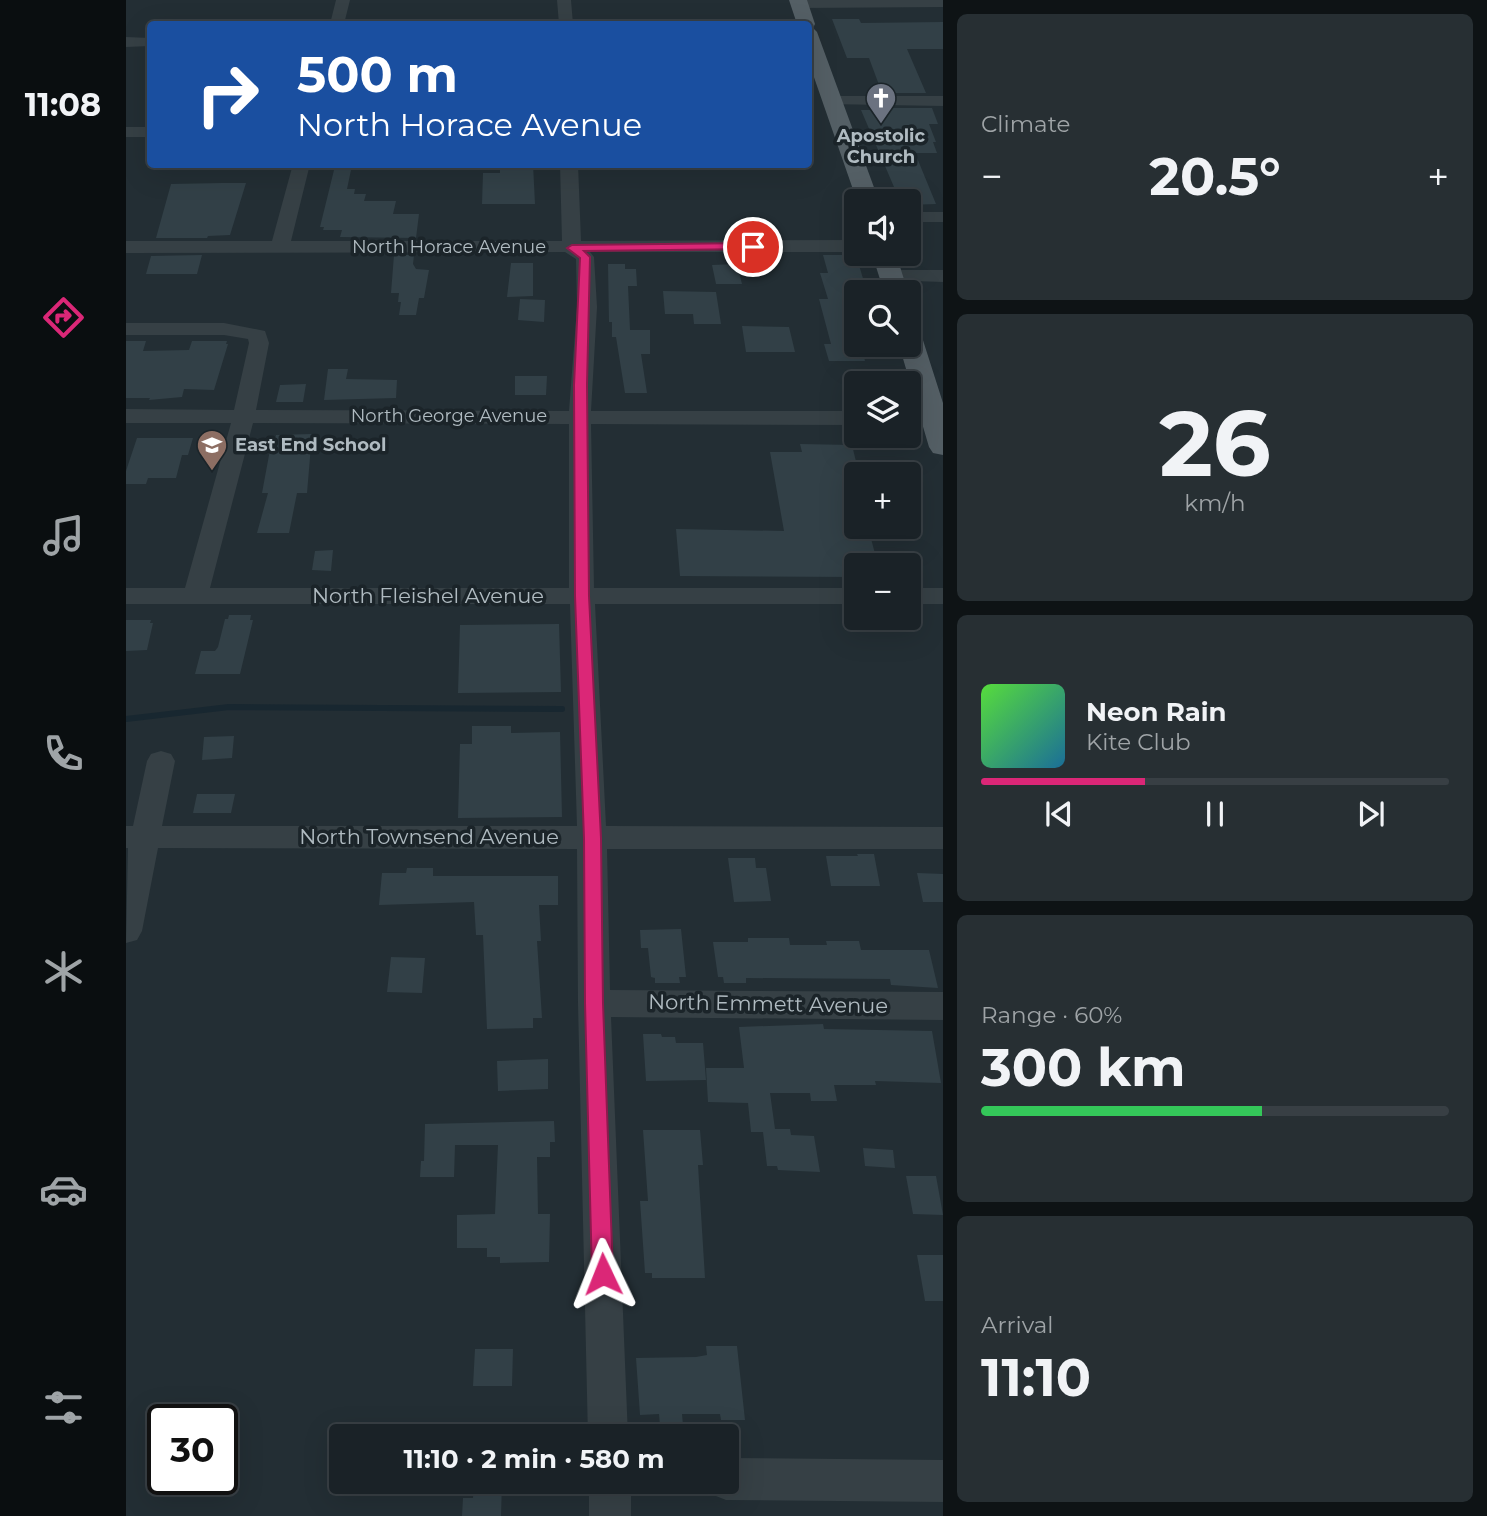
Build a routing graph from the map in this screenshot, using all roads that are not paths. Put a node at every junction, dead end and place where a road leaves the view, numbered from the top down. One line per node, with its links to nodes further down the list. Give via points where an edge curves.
1 (343, 0): 5 (street)
2 (564, 0): 6 (street)
3 (799, 2): 4 (street); 7 (main road)
4 (943, 4)
5 (339, 21)
6 (566, 21)
7 (805, 21)
8 (126, 42): 9 (street)
9 (147, 42)
10 (812, 43): 11 (main road)
11 (833, 101): 12 (street); 17 (main road)
12 (941, 106)
13 (126, 132): 14 (street)
14 (147, 132)
15 (301, 168): 22 (street)
16 (569, 168): 23 (street)
17 (864, 189)
18 (921, 217): 19 (street)
19 (943, 217)
20 (844, 246): 23 (street, North Horace Avenue)
21 (126, 247): 22 (street, North Horace Avenue)
22 (280, 247): 23 (street, North Horace Avenue)
23 (572, 248): 29 (street, via 585,257)
24 (890, 274): 25 (street)
25 (943, 276)
26 (126, 329): 27 (street, via 224,329 258,335)
27 (244, 415): 28 (street, North George Avenue); 29 (street, North George Avenue); 38 (street)
28 (126, 416)
29 (581, 417): 30 (street, North George Avenue); 34 (street)
30 (844, 418)
31 (921, 418): 32 (main road)
32 (943, 447)
33 (126, 596): 38 (street, North Fleishel Avenue)
34 (582, 596): 35 (street, North Fleishel Avenue); 38 (street, North Fleishel Avenue); 41 (street)
35 (844, 596)
36 (921, 596): 37 (street)
37 (943, 596)
38 (195, 597)
39 (161, 761): 40 (street)
40 (136, 837): 41 (street, North Townsend Avenue); 43 (street)
41 (592, 838): 42 (street, North Townsend Avenue); 44 (street)
42 (943, 838)
43 (126, 929)
44 (594, 1003): 45 (street, North Emmett Avenue); 46 (street)
45 (943, 1006)
46 (608, 1424)
47 (739, 1479): 48 (street)
48 (943, 1481)
49 (610, 1494): 50 (street)
50 (610, 1516)

